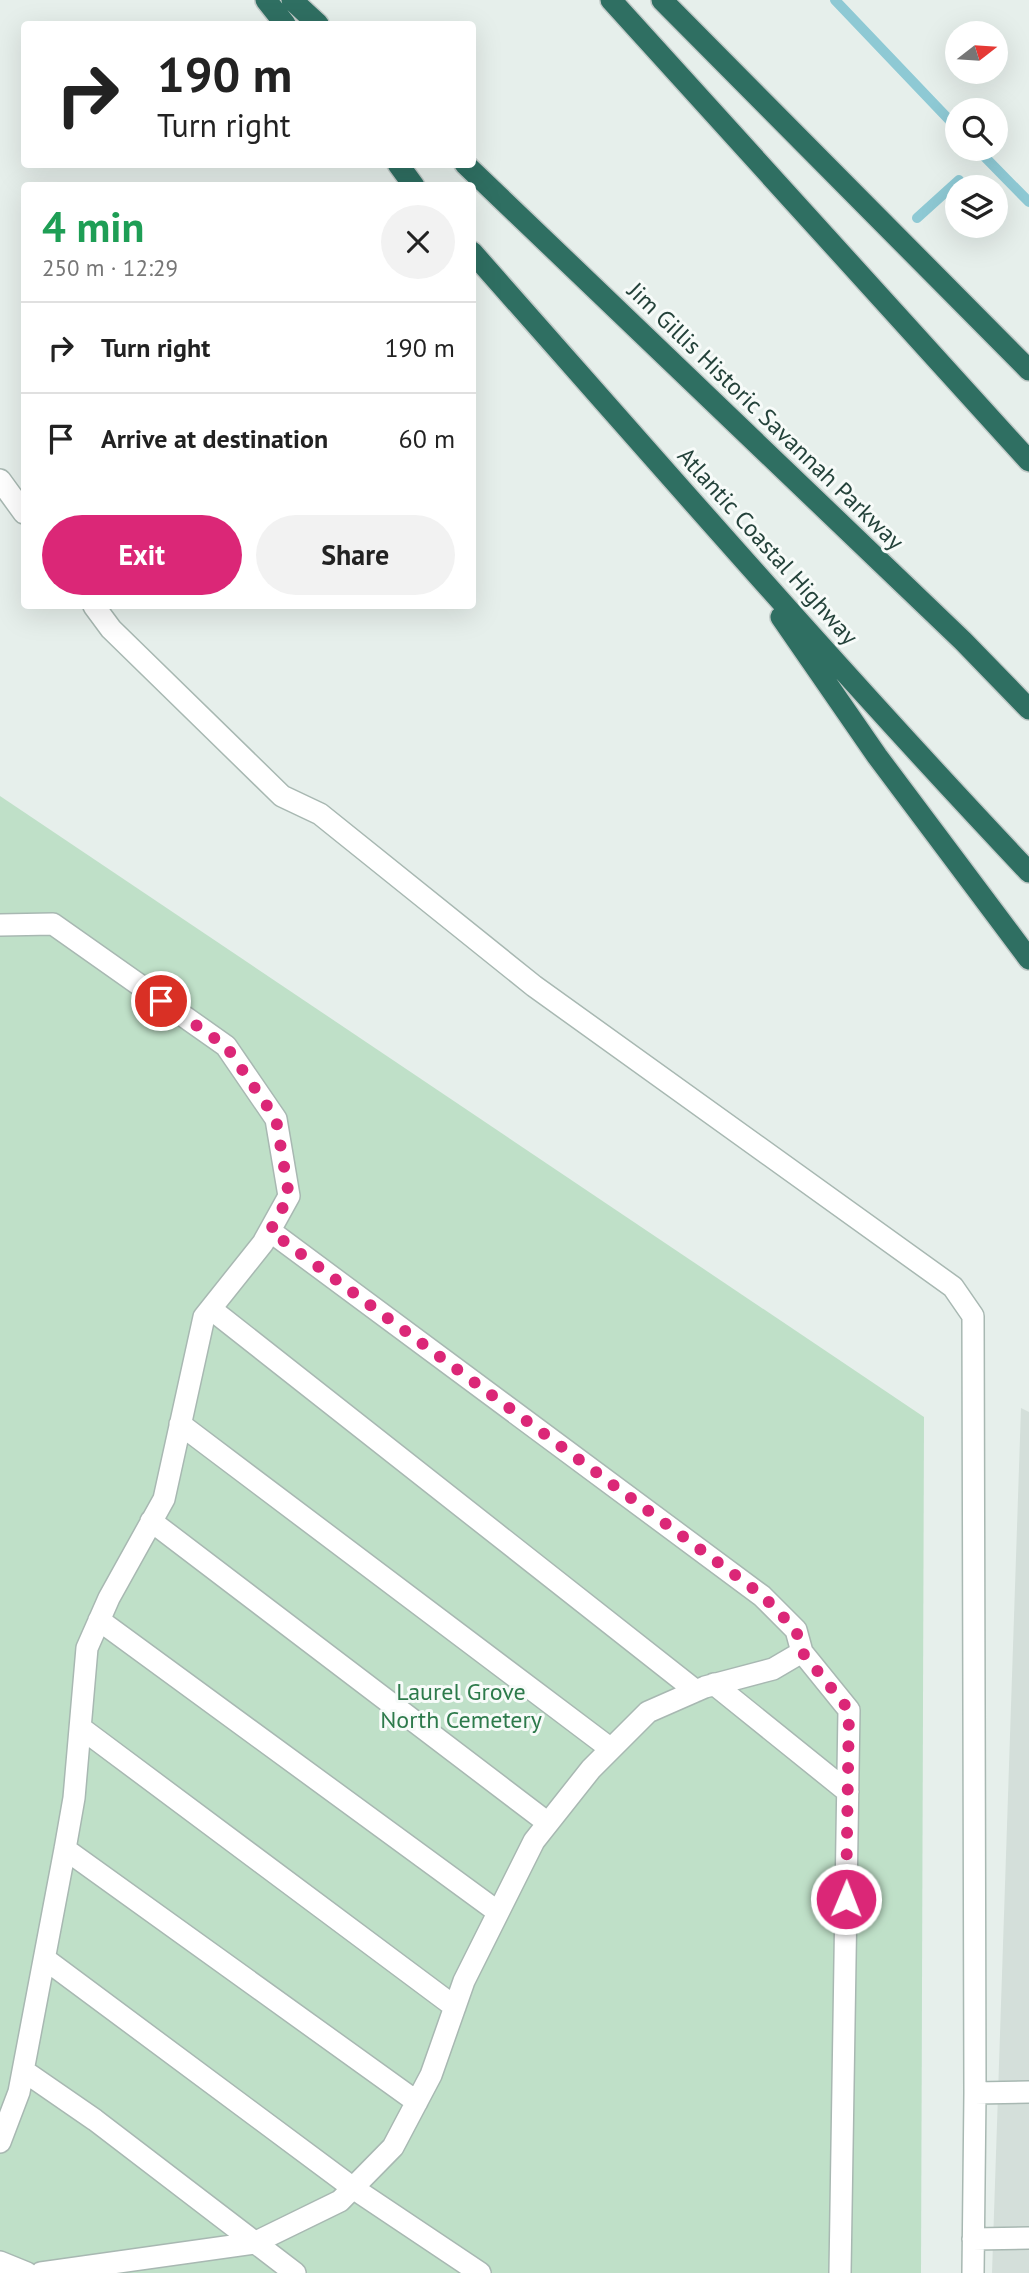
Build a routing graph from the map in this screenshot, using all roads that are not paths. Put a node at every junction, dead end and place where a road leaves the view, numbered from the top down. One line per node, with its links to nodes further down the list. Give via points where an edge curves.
1 (266, 0): 5 (highway)
2 (292, 0): 6 (highway)
3 (611, 0): 10 (highway)
4 (662, 0): 9 (highway)
5 (283, 21)
6 (315, 21)
7 (469, 168): 15 (highway, Jim Gillis Historic Savannah Parkway)
8 (476, 257): 13 (highway, Atlantic Coastal Highway)
9 (1029, 370)
10 (1029, 461)
11 (0, 480): 12 (street)
12 (21, 509)
13 (732, 546): 16 (highway, Atlantic Coastal Highway); 18 (highway, via 877,756)
14 (96, 609): 36 (street, via 111,629 282,796 320,814 534,986 953,1287 972,1316)
15 (1029, 709)
16 (1029, 872)
17 (0, 925): 19 (street, via 53,924 226,1046 276,1119 289,1196)
18 (1029, 959)
19 (270, 1231): 20 (street); 24 (street, via 762,1595 796,1630)
20 (211, 1309): 21 (street, via 204,1317); 25 (street)
21 (180, 1424): 22 (street, via 164,1499); 27 (street)
22 (151, 1521): 23 (street); 29 (street)
23 (99, 1619): 26 (street, via 87,1648); 31 (street)
24 (802, 1652): 25 (street, via 773,1669); 28 (street, via 849,1710)
25 (705, 1688): 27 (street, via 648,1712); 28 (street)
26 (80, 1728): 30 (street); 33 (street)
27 (611, 1749): 29 (street)
28 (848, 1792): 48 (street)
29 (548, 1823): 31 (street)
30 (65, 1849): 32 (street); 37 (street)
31 (498, 1912): 33 (street)
32 (45, 1959): 34 (street); 39 (street)
33 (455, 2007): 37 (street)
34 (24, 2071): 38 (street); 42 (street)
35 (1029, 2092): 36 (street)
36 (975, 2093): 41 (street)
37 (417, 2102): 39 (street, via 393,2147)
38 (0, 2142)
39 (353, 2188): 42 (street, via 340,2201); 47 (street)
40 (1029, 2238): 41 (street)
41 (973, 2239): 49 (street)
42 (254, 2243): 45 (street); 46 (street)
43 (0, 2262): 44 (street)
44 (27, 2273)
45 (41, 2273)
46 (295, 2273)
47 (480, 2273)
48 (840, 2273)
49 (973, 2273)

